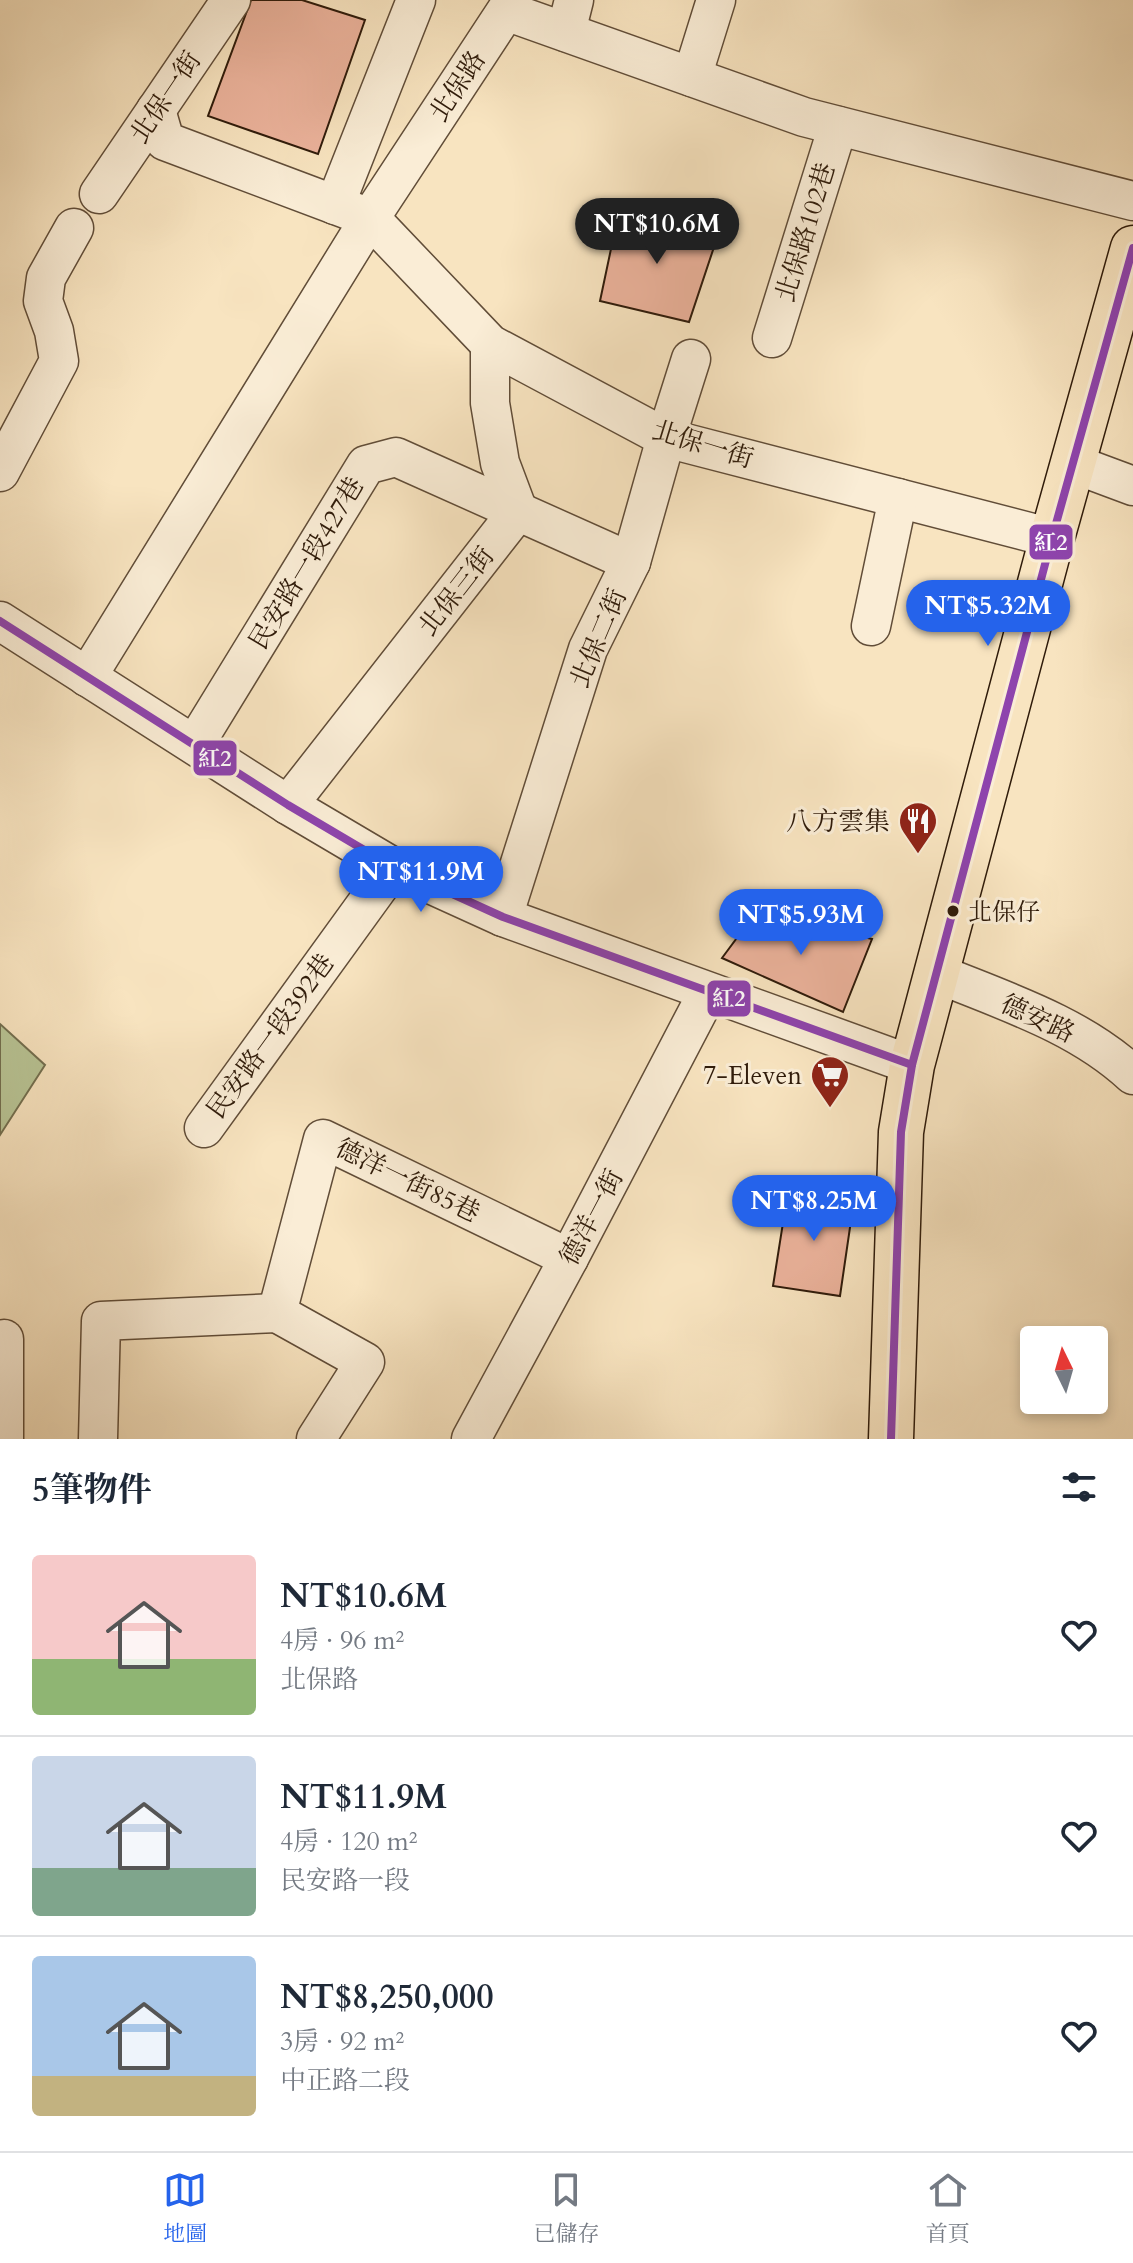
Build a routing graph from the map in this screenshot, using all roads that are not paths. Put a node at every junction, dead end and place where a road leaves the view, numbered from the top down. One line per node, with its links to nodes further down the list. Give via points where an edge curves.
1 (231, 0): 7 (street, 北保一街)
2 (416, 0): 11 (street)
3 (716, 0): 6 (street)
4 (496, 6): 5 (street, 北保路); 11 (street, 北保路)
5 (570, 16): 6 (street, 北保路)
6 (692, 77): 8 (street, 北保路)
7 (156, 110): 9 (street, 北保一街); 11 (street, via 165,141)
8 (838, 126): 10 (street, 北保路); 14 (street, 北保路102巷)
9 (99, 194)
10 (1133, 201)
11 (352, 211): 15 (street, 北保一街); 27 (street, 北保路)
12 (74, 228): 19 (street, via 46,278 43,301 59,361)
13 (1133, 248): 18 (main road)
14 (772, 338)
15 (490, 344): 17 (street, 北保一街); 22 (street, via 500,463)
16 (691, 359): 17 (street, 北保二街)
17 (666, 438): 21 (street, 北保一街); 24 (street, 北保二街)
18 (1074, 464): 20 (street); 23 (main road)
19 (0, 472)
20 (1133, 486)
21 (898, 498): 23 (street, 北保一街); 26 (street)
22 (518, 511): 24 (street, 民安路一段427巷); 28 (street, 民安路一段427巷, via 396,457 366,465); 29 (street, 北保三街)
23 (1052, 538): 32 (main road)
24 (631, 562): 31 (street, 北保二街, via 588,649)
25 (0, 621): 27 (street)
26 (871, 626)
27 (87, 677): 28 (street)
28 (195, 744): 29 (street)
29 (288, 805): 30 (street)
30 (393, 867): 31 (street); 36 (street, 民安路一段392巷)
31 (503, 917): 33 (street)
32 (936, 973): 34 (main road); 35 (street, 德安路, via 1048,1019 1111,1055)
33 (708, 992): 34 (street); 37 (street, 德洋一街)
34 (912, 1065): 44 (main road, via 901,1132)
35 (1133, 1075)
36 (204, 1128)
37 (569, 1258): 38 (street, 德洋一街85巷, via 323,1139); 43 (street, 德洋一街)
38 (277, 1313): 41 (street, via 101,1321); 42 (street, via 365,1362)
39 (4, 1339): 40 (street)
40 (4, 1439)
41 (98, 1439)
42 (316, 1439)
43 (471, 1439)
44 (891, 1439)

